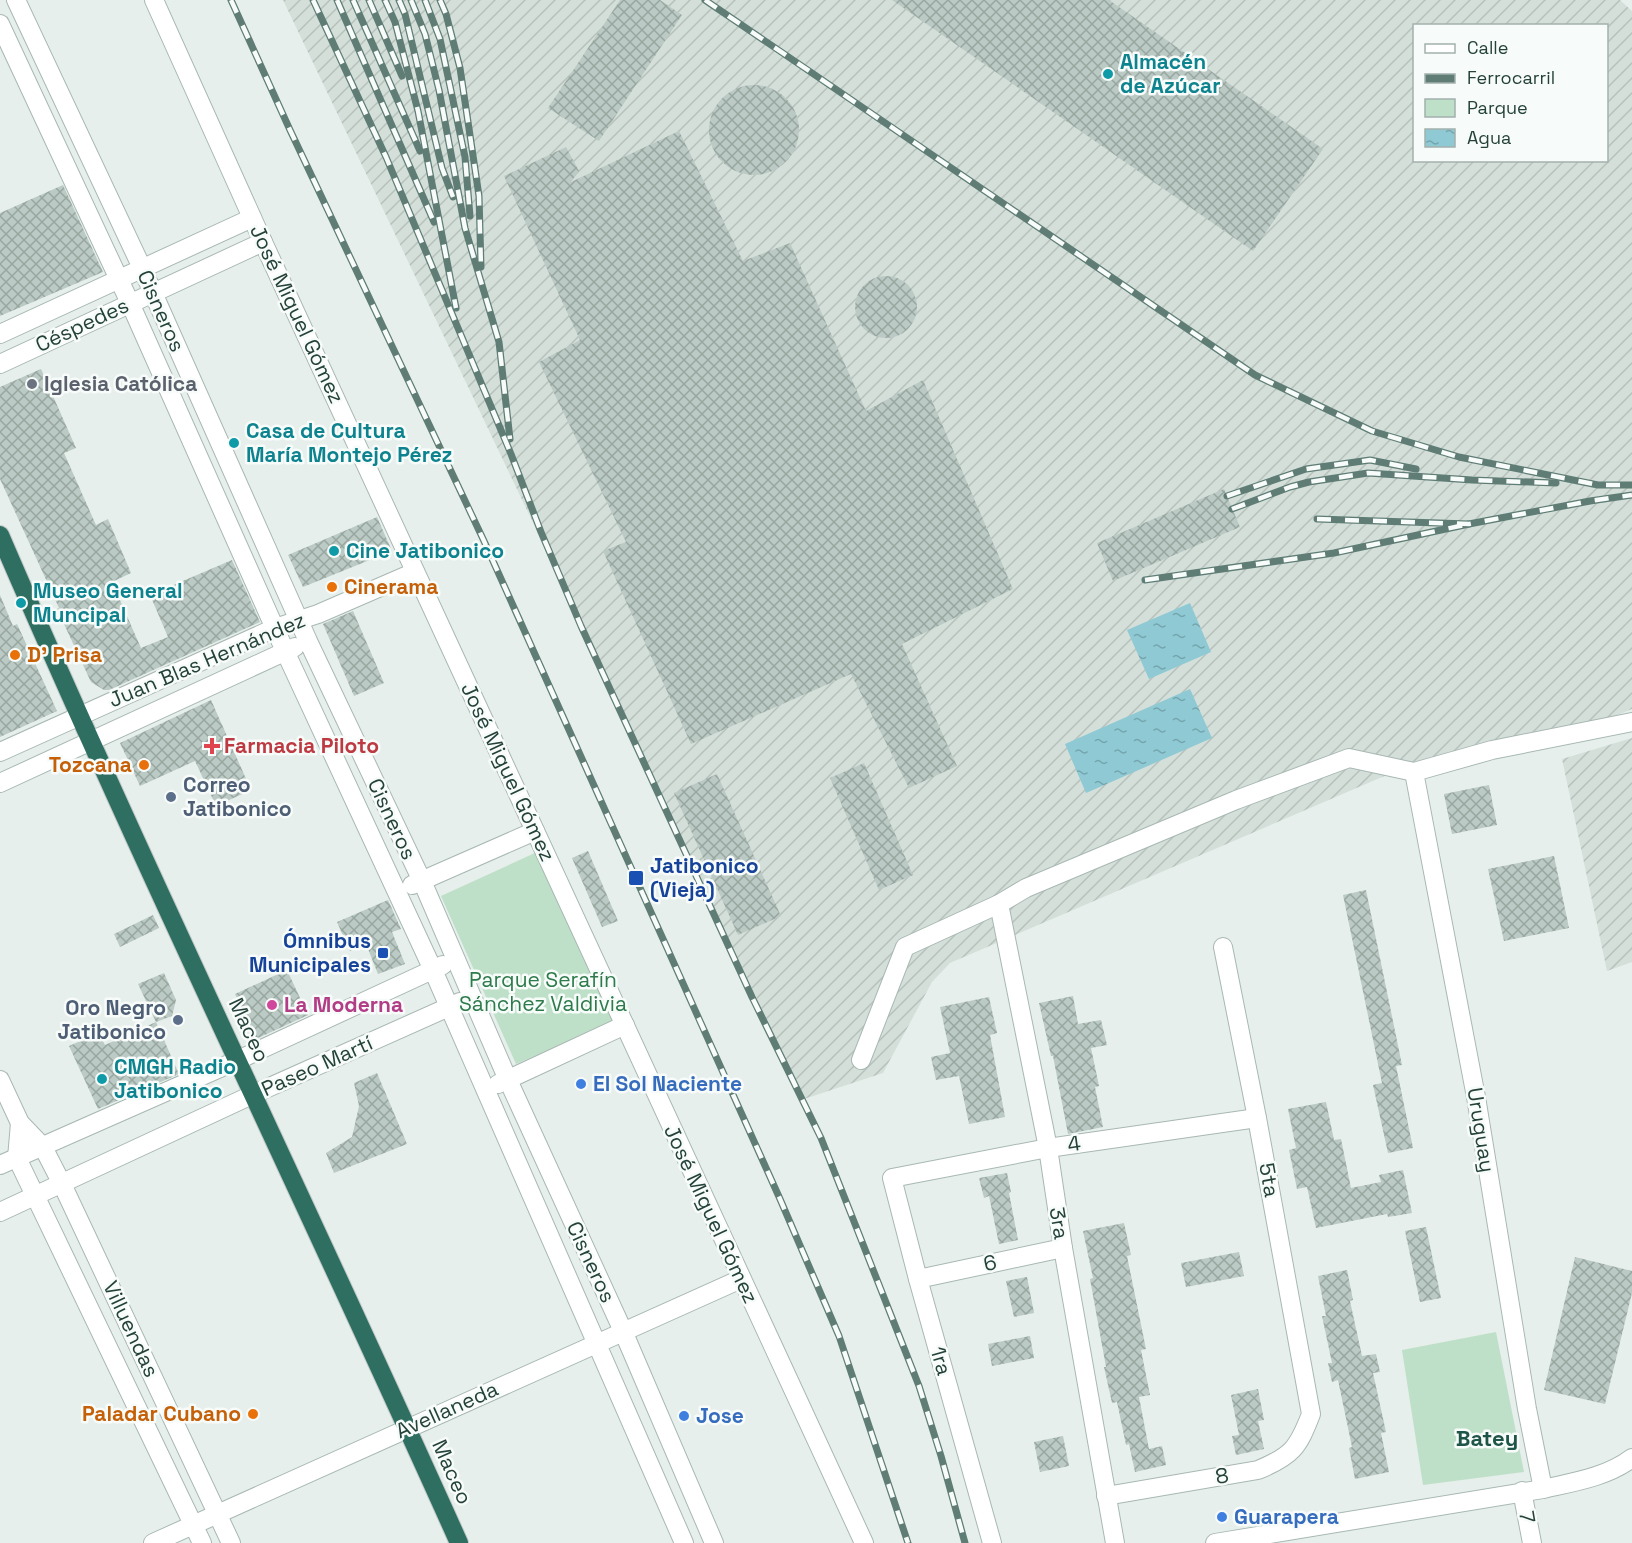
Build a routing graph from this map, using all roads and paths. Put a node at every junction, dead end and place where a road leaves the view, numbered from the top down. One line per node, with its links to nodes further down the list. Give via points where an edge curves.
1 (16, 0): 6 (street, Cisneros)
2 (154, 0): 4 (street, José Miguel Gómez)
3 (0, 24): 7 (street, Cisneros)
4 (252, 218): 5 (street, José Miguel Gómez); 6 (street, Céspedes)
5 (263, 242): 8 (street, Céspedes); 13 (street, José Miguel Gómez)
6 (142, 268): 7 (street, Céspedes); 8 (street, Cisneros)
7 (118, 279): 9 (street, Cisneros); 10 (street, Céspedes)
8 (153, 293): 9 (street, Céspedes); 14 (street, Cisneros)
9 (130, 303): 11 (street, Céspedes); 15 (street, Cisneros)
10 (0, 334)
11 (0, 364)
12 (0, 535): 18 (highway, Maceo)
13 (415, 572): 14 (street, Juan Blas Hernández); 24 (street, José Miguel Gómez)
14 (298, 620): 15 (street, Juan Blas Hernández); 16 (street, Cisneros)
15 (275, 628): 17 (street, Cisneros); 18 (street, Juan Blas Hernández)
16 (308, 641): 17 (street, Juan Blas Hernández); 25 (street, Cisneros)
17 (285, 651): 20 (street, Juan Blas Hernández); 26 (street, Cisneros)
18 (78, 716): 20 (highway, Maceo); 21 (street, Juan Blas Hernández)
19 (1632, 722): 22 (street, via 1492,750)
20 (90, 742): 23 (street, Juan Blas Hernández); 34 (highway, Maceo)
21 (0, 752)
22 (1414, 772): 27 (street, via 1349,758 1026,888); 58 (street, Uruguay, via 1476,1097)
23 (0, 783)
24 (535, 831): 25 (street); 33 (street, José Miguel Gómez)
25 (422, 881): 26 (street); 29 (street, Cisneros)
26 (396, 891): 30 (street, Cisneros)
27 (999, 904): 35 (street, via 905,947); 43 (street, 3ra)
28 (1223, 947): 40 (street, 5ta)
29 (456, 960): 30 (street, Paseo Martí); 31 (street, Cisneros)
30 (433, 970): 32 (street, Cisneros); 34 (street, Paseo Martí)
31 (471, 997): 32 (street, Paseo Martí); 37 (street, Cisneros)
32 (448, 1007): 38 (street, Cisneros); 39 (street, Paseo Martí)
33 (624, 1025): 37 (street); 51 (street, José Miguel Gómez)
34 (238, 1060): 39 (highway, Maceo); 42 (street, Paseo Martí)
35 (861, 1060)
36 (0, 1080): 41 (street, Villuendas)
37 (508, 1080): 38 (street); 53 (street, Cisneros)
38 (485, 1090): 54 (street, Cisneros)
39 (254, 1094): 47 (street, Paseo Martí); 56 (highway, Maceo)
40 (1257, 1118): 43 (street, 4); 55 (street, 5ta)
41 (20, 1123): 42 (street, Villuendas); 44 (street, Villuendas)
42 (43, 1147): 44 (street, Paseo Martí); 47 (street, Villuendas)
43 (1048, 1148): 46 (street, 4); 50 (street, 3ra)
44 (17, 1158): 45 (street, Paseo Martí); 48 (street, Villuendas)
45 (0, 1166)
46 (892, 1178): 52 (street, 1ra)
47 (62, 1184): 48 (street, Paseo Martí); 61 (street, Villuendas)
48 (36, 1196): 49 (street, Paseo Martí); 62 (street, Villuendas)
49 (0, 1212)
50 (1063, 1248): 52 (street, 6); 60 (street, 3ra)
51 (741, 1279): 53 (street, Avellaneda); 69 (street, José Miguel Gómez)
52 (918, 1279): 70 (street, 1ra)
53 (623, 1331): 54 (street, Avellaneda); 68 (street, Cisneros)
54 (596, 1343): 56 (street, Avellaneda); 67 (street, Cisneros)
55 (1311, 1414): 60 (street, 8, via 1294,1450 1258,1470)
56 (407, 1428): 61 (street, Avellaneda); 66 (highway, Maceo)
57 (1632, 1458): 58 (street, via 1590,1478)
58 (1543, 1489): 59 (street)
59 (1522, 1491): 72 (street); 73 (street, 7)
60 (1106, 1496): 71 (street, 3ra)
61 (218, 1514): 62 (street, Avellaneda); 65 (street, Villuendas)
62 (194, 1524): 63 (street, Avellaneda); 64 (street, Villuendas)
63 (153, 1543)
64 (202, 1543)
65 (231, 1543)
66 (459, 1543)
67 (684, 1543)
68 (714, 1543)
69 (864, 1543)
70 (992, 1543)
71 (1115, 1543)
72 (1215, 1543)
73 (1532, 1543)

